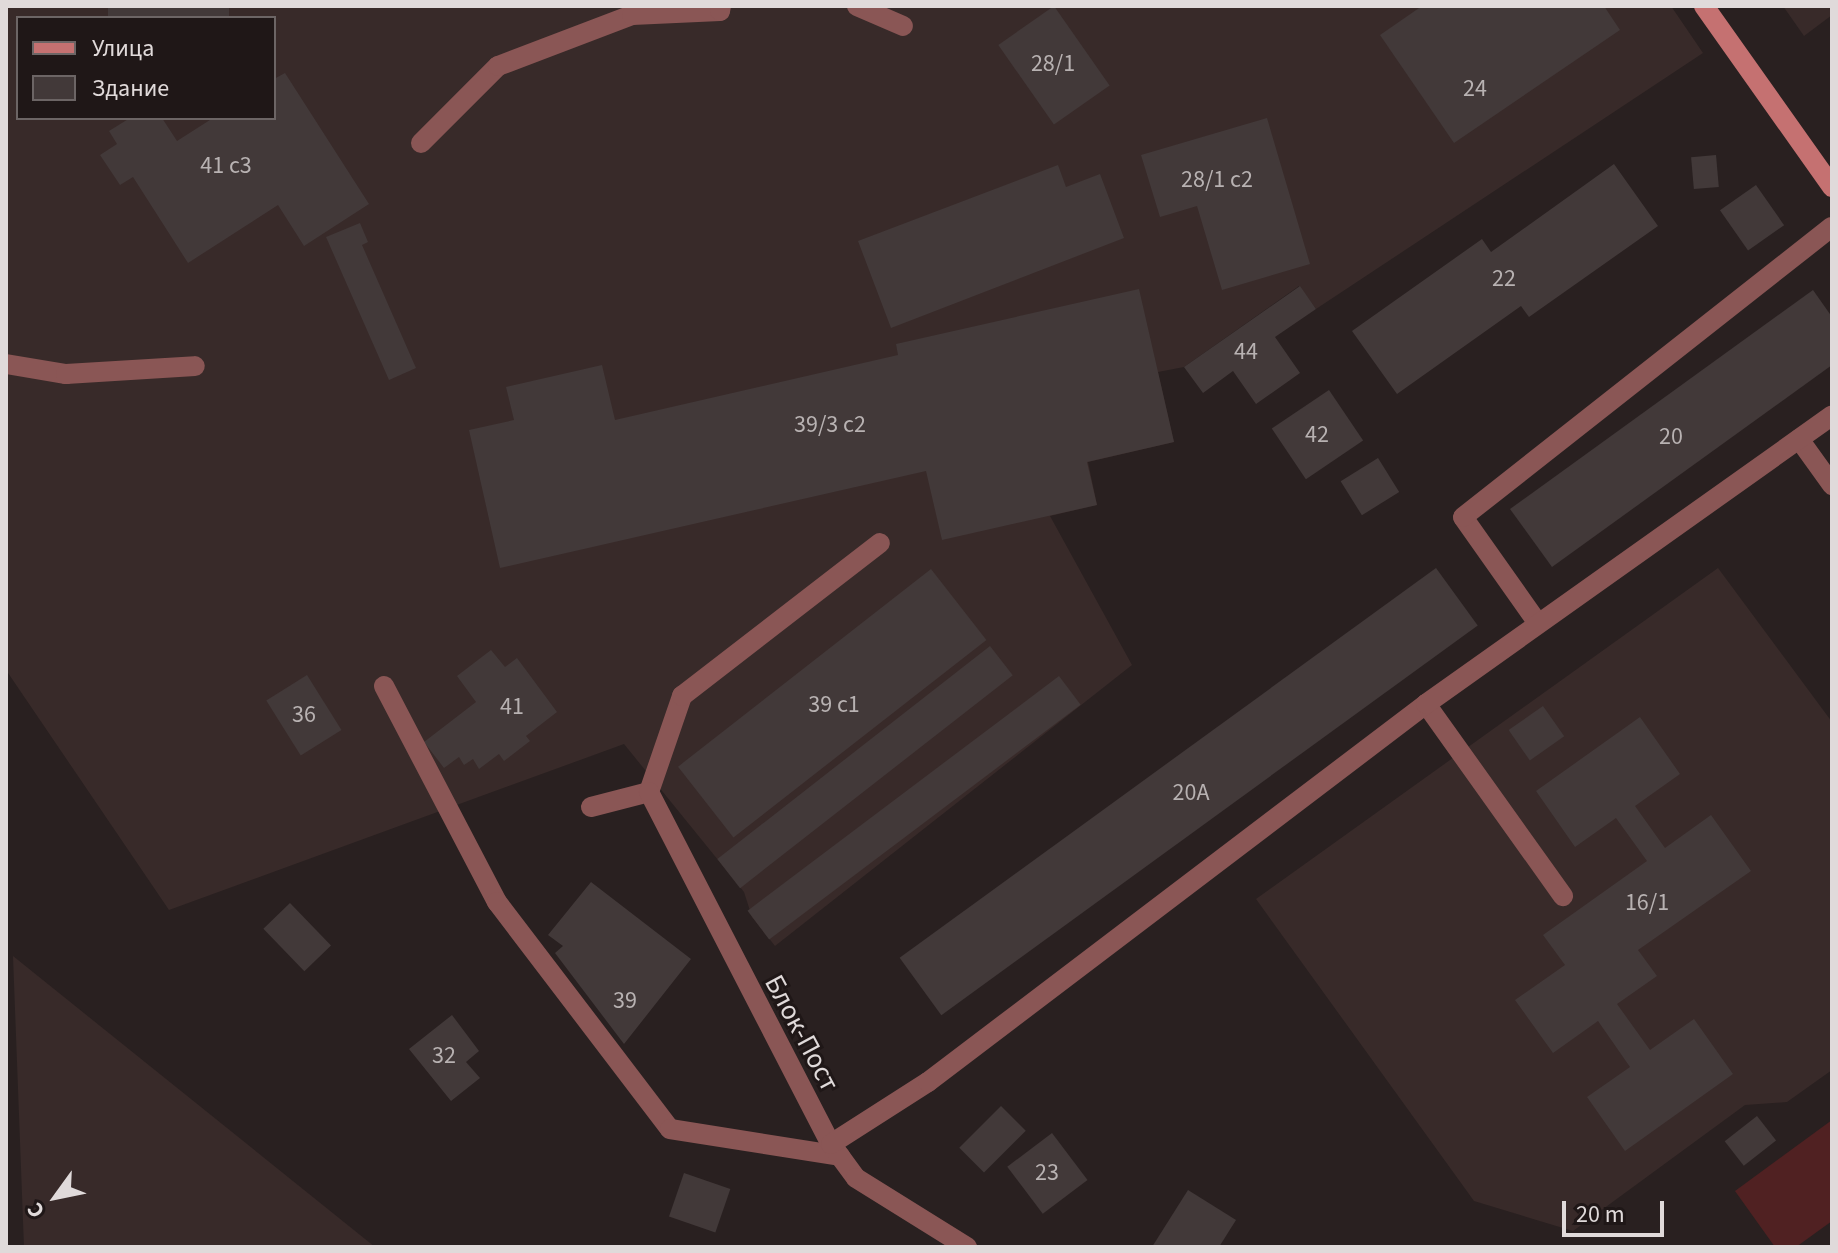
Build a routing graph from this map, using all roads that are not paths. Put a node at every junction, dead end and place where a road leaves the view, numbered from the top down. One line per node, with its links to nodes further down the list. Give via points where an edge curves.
1 (721, 6): 5 (street, via 720,11 632,15 498,66)
2 (857, 6): 4 (street)
3 (1704, 6): 6 (main road)
4 (903, 26)
5 (421, 143)
6 (1832, 187)
7 (1832, 227): 14 (street, via 1463,517)
8 (6, 364): 9 (street, via 66,374)
9 (195, 366)
10 (1832, 415): 11 (street)
11 (1799, 439): 12 (street); 14 (street)
12 (1832, 485)
13 (880, 543): 17 (street, via 682,696)
14 (1537, 622): 16 (street)
15 (384, 686): 20 (street, via 497,902 670,1129)
16 (1426, 704): 19 (street); 20 (street)
17 (649, 792): 18 (street); 20 (street, Блок-Пост)
18 (591, 807)
19 (1563, 896)
20 (836, 1150): 21 (street, Блок-Пост, via 856,1178)
21 (967, 1247)

